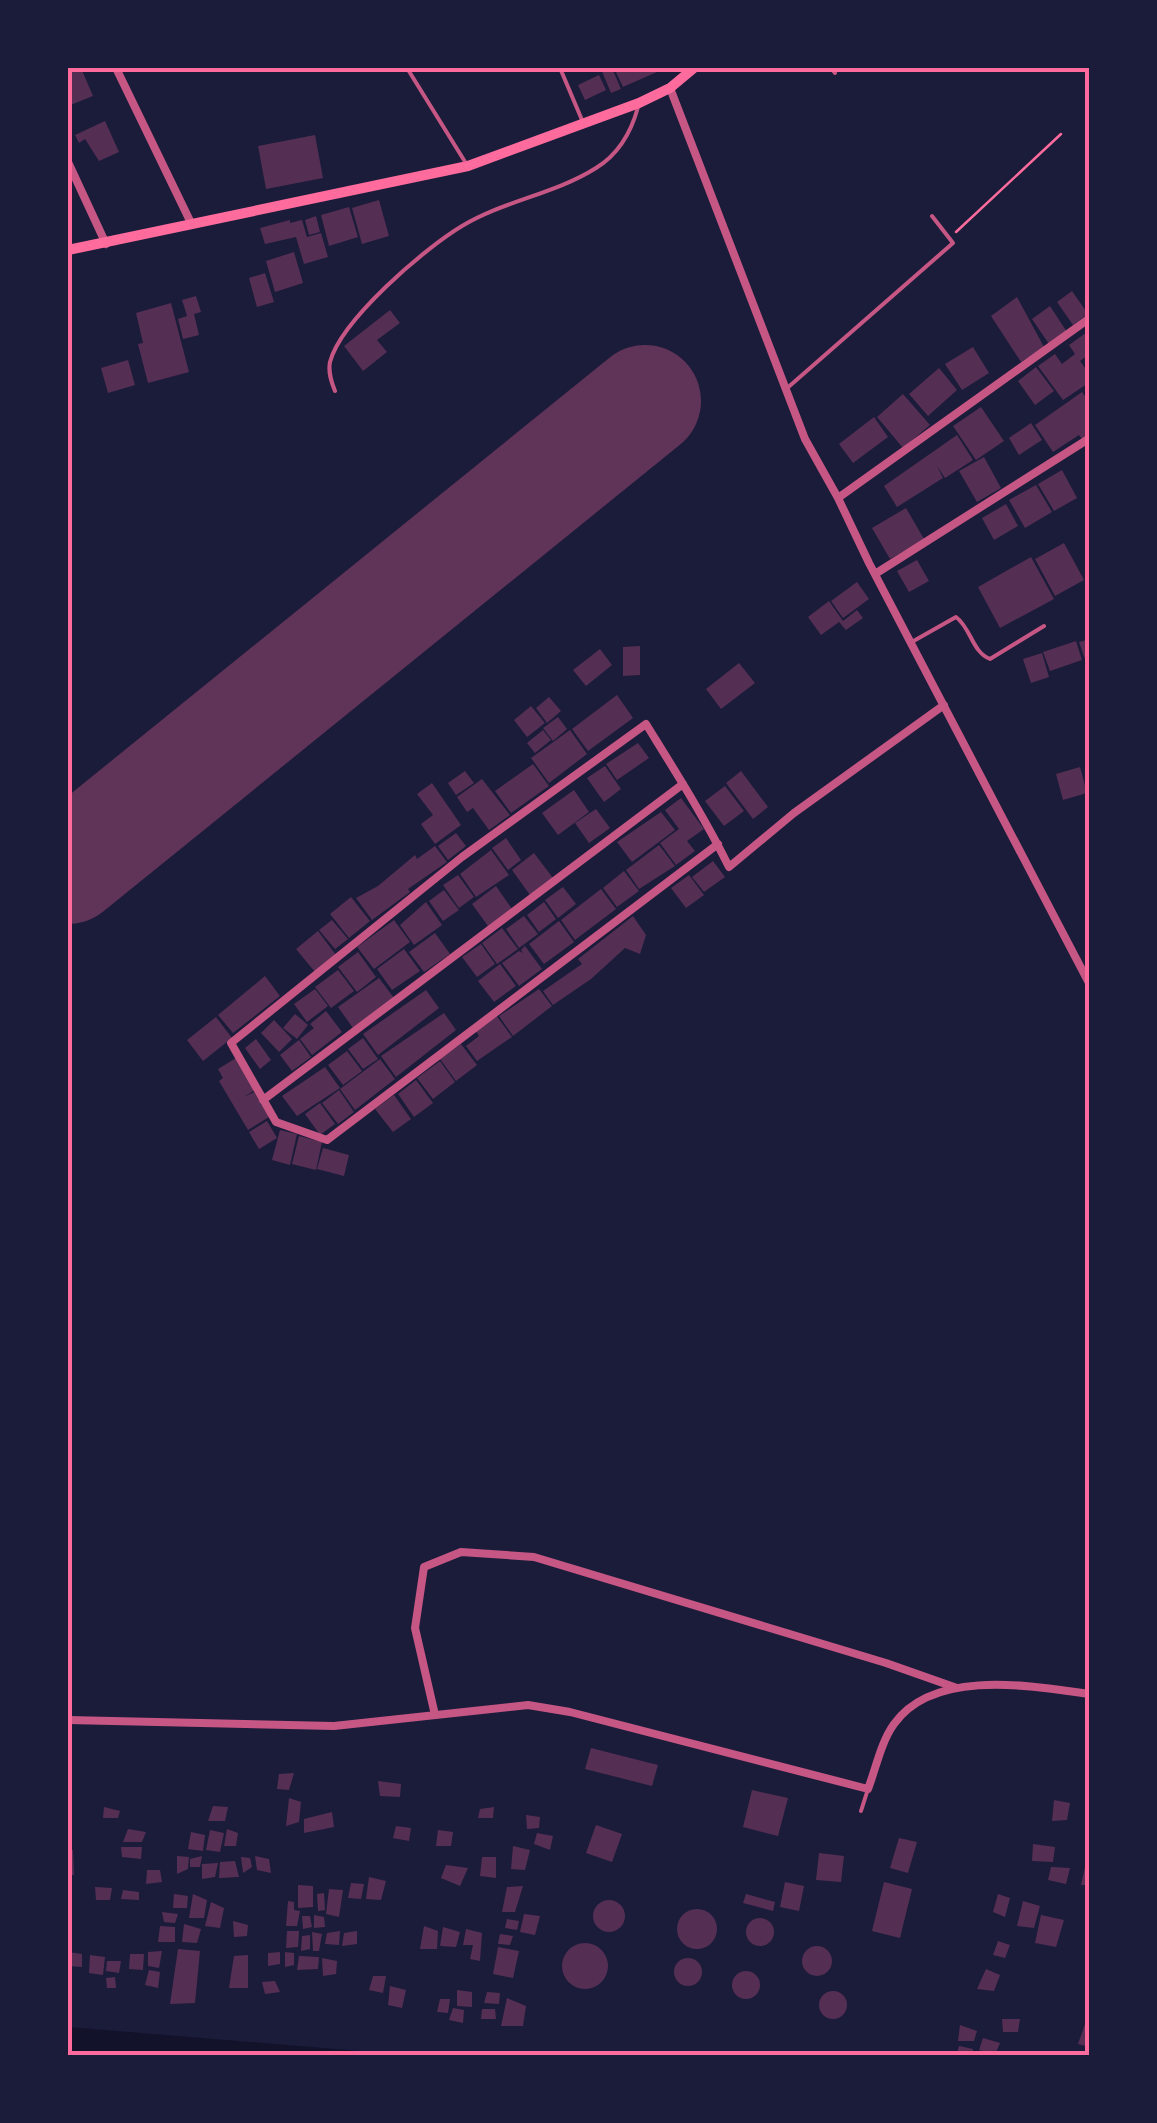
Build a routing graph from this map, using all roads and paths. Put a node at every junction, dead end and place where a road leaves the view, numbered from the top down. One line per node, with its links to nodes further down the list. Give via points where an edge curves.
1 (116, 68): 14 (street)
2 (406, 68): 12 (lane)
3 (560, 68): 9 (lane)
4 (831, 68): 6 (lane)
5 (688, 70): 7 (main road)
6 (835, 73)
7 (670, 88): 8 (main road); 19 (street)
8 (639, 103): 9 (main road); 20 (lane, via 624,142 596,168 464,225 380,293 331,358)
9 (584, 124): 12 (main road)
10 (1061, 134): 15 (path)
11 (68, 162): 16 (street)
12 (468, 166): 14 (main road)
13 (932, 216): 15 (lane)
14 (192, 225): 16 (main road)
15 (949, 238): 19 (lane, via 953,244)
16 (106, 244): 17 (main road)
17 (68, 250)
18 (1090, 318): 22 (street)
19 (786, 390): 22 (street)
20 (335, 391)
21 (1090, 438): 23 (street)
22 (838, 498): 23 (street)
23 (874, 574): 25 (street)
24 (1044, 626): 25 (lane, via 990,658 956,617)
25 (910, 644): 26 (street)
26 (944, 705): 28 (street, via 729,868); 29 (street)
27 (683, 784): 28 (street); 30 (street); 30 (street, via 646,724 462,857 231,1043)
28 (718, 844): 30 (street, via 327,1140 276,1122)
29 (1090, 985)
30 (263, 1100)
31 (956, 1688): 32 (street, via 1014,1684); 33 (street, via 534,1558 461,1552 424,1566 415,1628); 35 (street, via 910,1706 892,1727)
32 (1090, 1694)
33 (435, 1715): 34 (street, via 334,1726); 35 (street, via 528,1704)
34 (68, 1720)
35 (868, 1788): 36 (lane)
36 (860, 1811)

